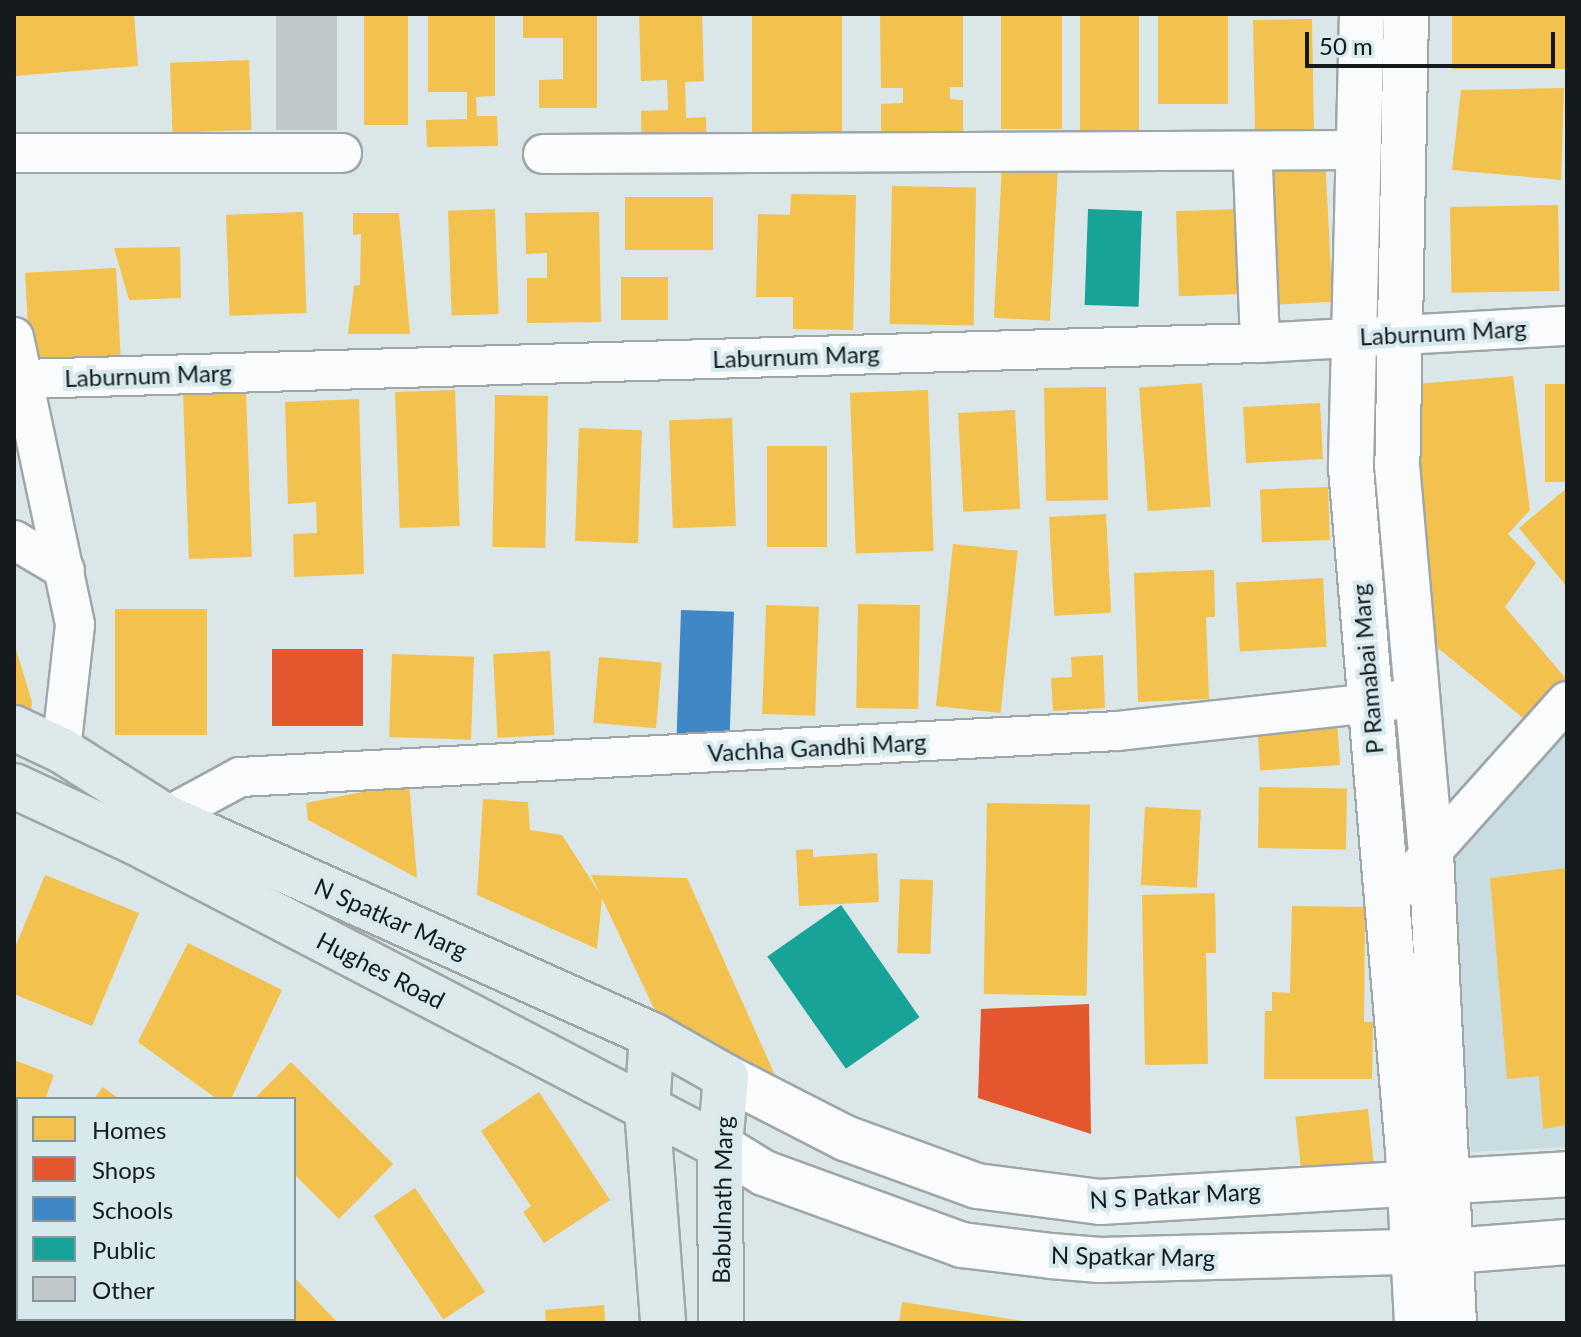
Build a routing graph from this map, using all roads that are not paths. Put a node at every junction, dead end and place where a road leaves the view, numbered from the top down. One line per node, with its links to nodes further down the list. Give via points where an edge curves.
1 (1362, 14): 3 (main road, P Ramabai Marg)
2 (1406, 14): 9 (main road, P Ramabai Marg)
3 (1359, 150): 6 (street); 11 (main road, P Ramabai Marg)
4 (14, 153): 5 (street)
5 (342, 153)
6 (543, 154)
7 (1253, 167): 12 (street)
8 (1567, 326): 9 (street, Laburnum Marg)
9 (1400, 334): 11 (street, Laburnum Marg); 14 (main road, P Ramabai Marg)
10 (14, 337): 13 (street)
11 (1354, 337): 12 (street, Laburnum Marg); 15 (main road, P Ramabai Marg)
12 (1260, 343): 13 (street, Laburnum Marg)
13 (19, 375): 17 (street)
14 (1397, 465): 15 (main road); 18 (main road, P Ramabai Marg)
15 (1351, 468): 19 (main road, P Ramabai Marg)
16 (14, 540): 17 (street)
17 (65, 570): 24 (street, via 75,625)
18 (1412, 635): 19 (main road); 20 (main road, P Ramabai Marg)
19 (1365, 641): 22 (main road, P Ramabai Marg)
20 (1417, 698): 22 (street, Vachha Gandhi Marg); 27 (main road, P Ramabai Marg)
21 (1567, 701): 27 (street)
22 (1370, 704): 26 (street, Vachha Gandhi Marg, via 1117,731 256,776 219,786); 28 (main road, P Ramabai Marg)
23 (14, 728): 24 (main road, N Spatkar Marg)
24 (61, 750): 25 (main road); 26 (main road, N Spatkar Marg)
25 (27, 793): 31 (main road, Hughes Road, via 135,842)
26 (166, 817): 29 (main road, N Spatkar Marg)
27 (1431, 853): 28 (street); 34 (main road, P Ramabai Marg)
28 (1388, 901): 35 (main road, P Ramabai Marg)
29 (652, 1035): 30 (main road, N Spatkar Marg); 31 (main road)
30 (726, 1077): 32 (main road, Babulnath Marg); 36 (main road, N S Patkar Marg, via 845,1138 977,1186 1100,1202)
31 (647, 1108): 32 (main road, Hughes Road); 40 (main road)
32 (720, 1146): 39 (main road, N Spatkar Marg, via 764,1173 962,1245 1100,1260); 41 (main road, Babulnath Marg)
33 (1567, 1174): 34 (main road)
34 (1451, 1180): 35 (main road); 38 (main road, P Ramabai Marg)
35 (1408, 1181): 36 (main road, N S Patkar Marg); 38 (main road, P Ramabai Marg)
36 (1299, 1189): 39 (main road)
37 (1567, 1242): 38 (main road, N Spatkar Marg)
38 (1432, 1251): 39 (main road, N Spatkar Marg); 42 (main road, P Ramabai Marg); 43 (main road, P Ramabai Marg)
39 (1305, 1253)
40 (663, 1323)
41 (721, 1323)
42 (1417, 1323)
43 (1454, 1323)

